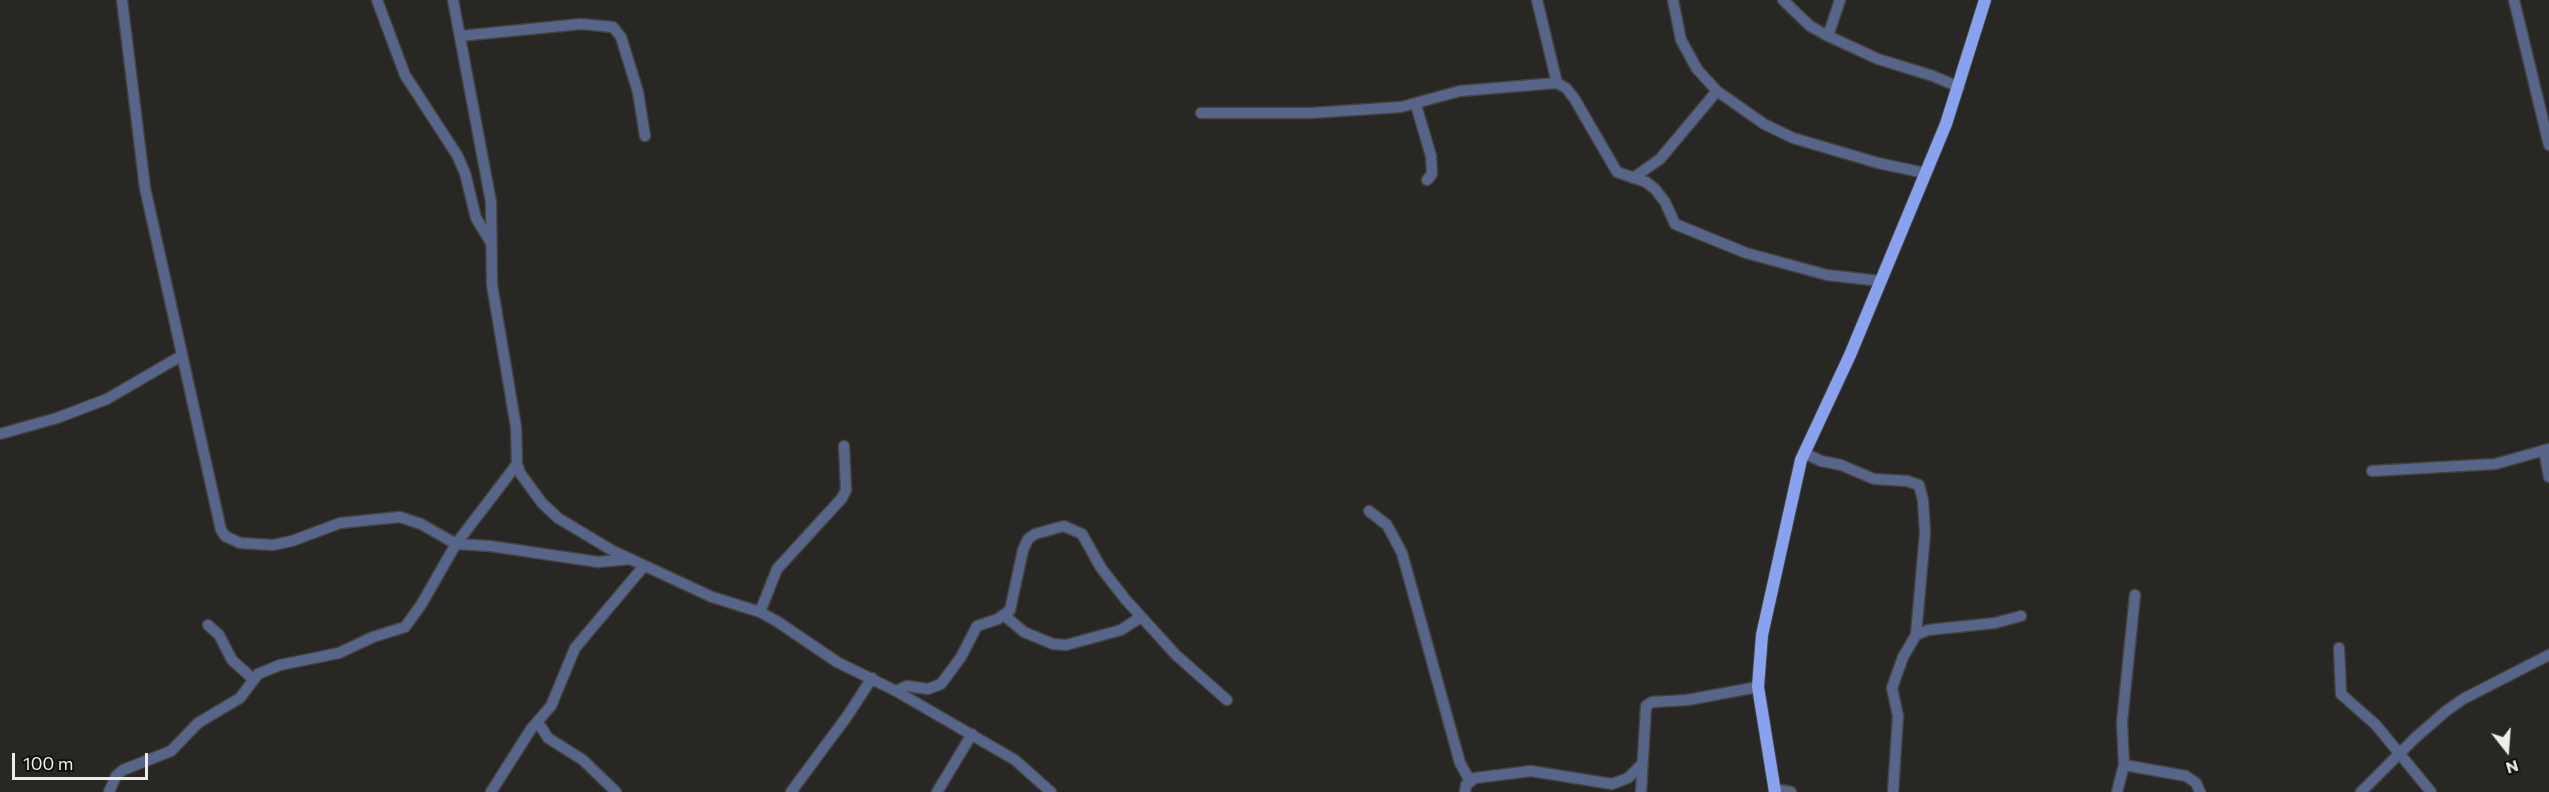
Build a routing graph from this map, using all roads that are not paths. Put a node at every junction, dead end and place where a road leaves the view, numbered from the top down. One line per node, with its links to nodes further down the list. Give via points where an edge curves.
1 (122, 0): 24 (street, via 145,188)
2 (377, 0): 22 (street, via 405,75 457,155 476,218)
3 (453, 0): 10 (street)
4 (1537, 0): 12 (street)
5 (1673, 0): 14 (street, via 1684,47)
6 (1783, 0): 11 (street, via 1801,19)
7 (1840, 0): 11 (street)
8 (1985, 0): 13 (main road)
9 (2514, 0): 18 (street)
10 (460, 36): 17 (street, via 581,24 613,27 621,37 638,92); 22 (street, via 491,202)
11 (1828, 36): 13 (street, via 1878,59)
12 (1557, 82): 15 (street, via 1460,91); 20 (street, via 1574,98 1617,172)
13 (1959, 87): 19 (main road)
14 (1717, 91): 19 (street, via 1778,133); 20 (street, via 1660,159)
15 (1416, 105): 16 (street, via 1311,113); 21 (street, via 1431,156 1432,174)
16 (1201, 113)
17 (645, 136)
18 (2549, 145)
19 (1925, 173): 23 (main road)
20 (1633, 178): 23 (street, via 1655,189 1675,224 1684,229 1746,253 1827,275)
21 (1427, 180)
22 (491, 243): 29 (street, via 492,285 516,427)
23 (1880, 281): 28 (main road)
24 (181, 356): 25 (street, via 107,399); 33 (street, via 220,530 230,540 256,546 285,543 340,524 395,517 413,521)
25 (0, 434)
26 (844, 446): 37 (street, via 846,490 842,498 777,570)
27 (2547, 449): 30 (street, via 2515,460 2474,467); 31 (street)
28 (1804, 453): 42 (street, via 1874,479 1919,485 1925,532); 47 (main road, via 1762,635)
29 (518, 464): 33 (street); 34 (street, via 526,481 553,514)
30 (2372, 471)
31 (2549, 477)
32 (1369, 511): 55 (street, via 1387,525 1402,553 1460,763)
33 (456, 544): 34 (street, via 598,562); 46 (street, via 405,627 339,653 280,665)
34 (631, 558): 35 (street)
35 (644, 566): 37 (street, via 712,597); 50 (street, via 575,648 551,706)
36 (2135, 595): 54 (street, via 2122,722)
37 (760, 612): 45 (street, via 837,662)
38 (1005, 616): 39 (street, via 1024,632 1066,645 1121,630); 39 (street, via 1014,600 1028,539 1064,526 1082,534 1110,581); 48 (street, via 976,626 961,657 940,684 928,689 907,686)
39 (1142, 616): 49 (street, via 1176,655)
40 (2022, 616): 42 (street)
41 (208, 625): 46 (street, via 220,637 232,660)
42 (1916, 635): 66 (street, via 1892,688 1898,716)
43 (2339, 648): 52 (street, via 2342,694 2376,725)
44 (2549, 655): 52 (street, via 2463,699 2429,724)
45 (872, 678): 48 (street); 60 (street)
46 (253, 679): 57 (street, via 240,698 198,723 171,751 123,770)
47 (1758, 687): 53 (street, via 1652,702 1646,706); 56 (main road)
48 (896, 691): 51 (street)
49 (1227, 700)
50 (538, 722): 58 (street); 59 (street, via 548,738 583,760)
51 (972, 734): 61 (street); 62 (street, via 1015,760)
52 (2400, 755): 69 (street); 70 (street)
53 (1641, 765): 55 (street, via 1628,778 1612,784 1532,771); 64 (street)
54 (2124, 765): 67 (street); 68 (street, via 2186,776)
55 (1470, 781): 63 (street)
56 (1775, 791): 65 (street)
57 (109, 792)
58 (491, 792)
59 (616, 792)
60 (791, 792)
61 (937, 792)
62 (1051, 792)
63 (1465, 792)
64 (1641, 792)
65 (1791, 792)
66 (1893, 792)
67 (2117, 792)
68 (2200, 792)
69 (2361, 792)
70 (2431, 792)

